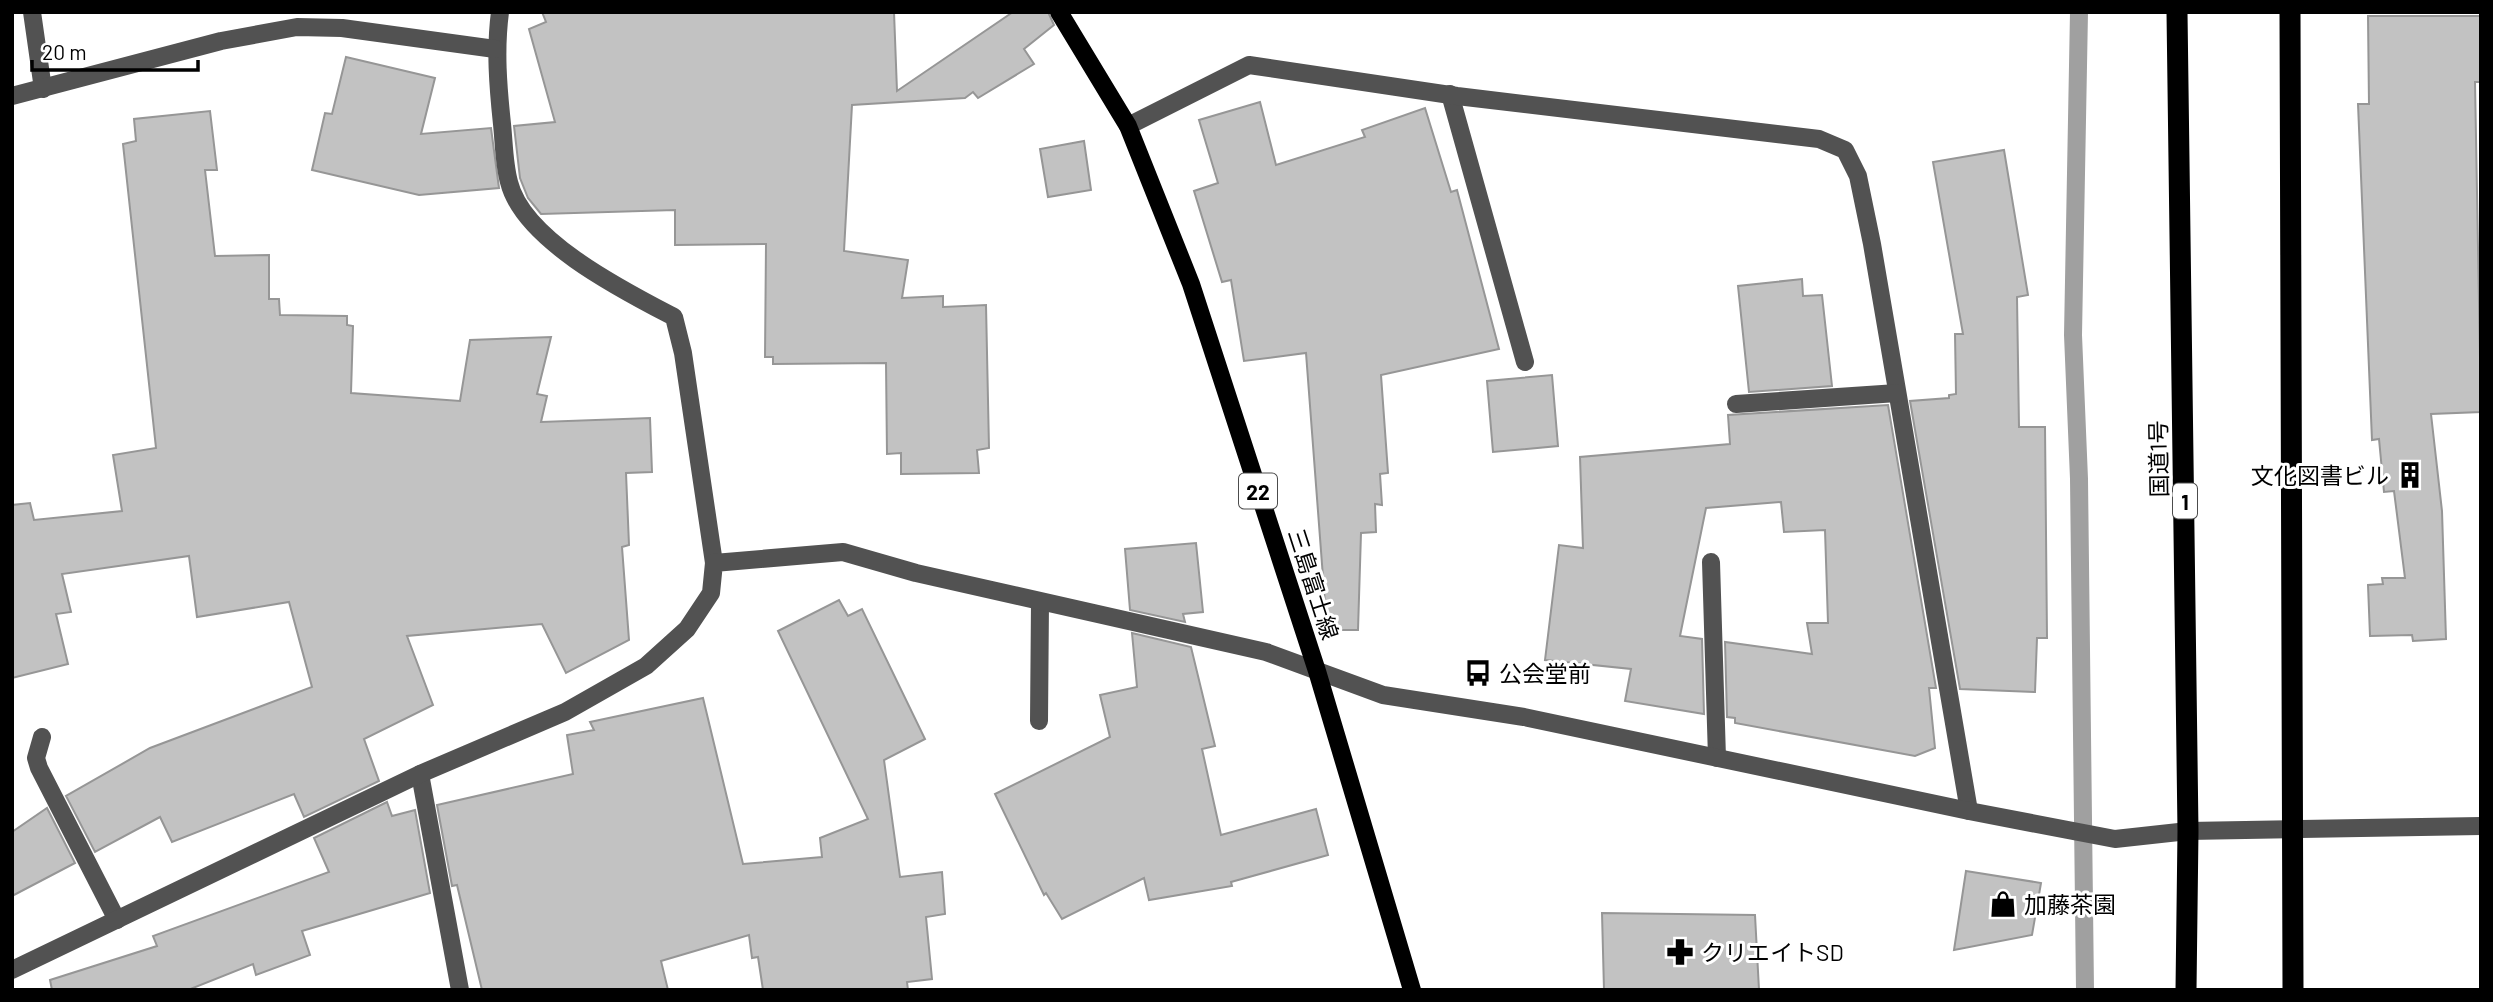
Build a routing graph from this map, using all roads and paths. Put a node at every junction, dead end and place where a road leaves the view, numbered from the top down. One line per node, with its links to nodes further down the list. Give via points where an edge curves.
1 (32, 12): 7 (street)
2 (500, 12): 6 (street)
3 (1059, 12): 10 (main road, 三島富士線 / 22)
4 (2177, 12): 25 (highway, 国道1号 / 1)
5 (2290, 12): 24 (highway)
6 (495, 49): 7 (street, via 342,28 297,27 221,41); 15 (street, via 509,183 522,212 545,238 674,317)
7 (43, 89): 9 (street)
8 (1450, 94): 10 (street, via 1249,65); 11 (street); 12 (street, via 1819,139 1845,150 1858,176)
9 (12, 96)
10 (1128, 126): 17 (main road, 三島富士線 / 22, via 1191,284)
11 (1525, 362)
12 (1897, 393): 13 (street); 22 (street)
13 (1736, 404)
14 (1711, 562): 20 (street)
15 (714, 563): 16 (street, via 843,552); 21 (street, via 710,593 687,629 646,666 565,712)
16 (1040, 602): 17 (street, via 1266,652); 18 (street)
17 (1317, 671): 20 (street, via 1383,695 1524,717); 29 (main road, 三島富士線 / 22)
18 (1039, 721)
19 (42, 737): 26 (street, via 36,758 39,768)
20 (1717, 758): 22 (street)
21 (421, 774): 26 (street); 28 (street)
22 (1969, 811): 25 (street, via 2115,839)
23 (2481, 826): 24 (street)
24 (2293, 828): 25 (street); 31 (highway)
25 (2188, 831): 30 (highway, 国道1号 / 1)
26 (117, 920): 27 (street)
27 (12, 970)
28 (460, 990)
29 (1412, 990)
30 (2186, 990)
31 (2293, 990)

